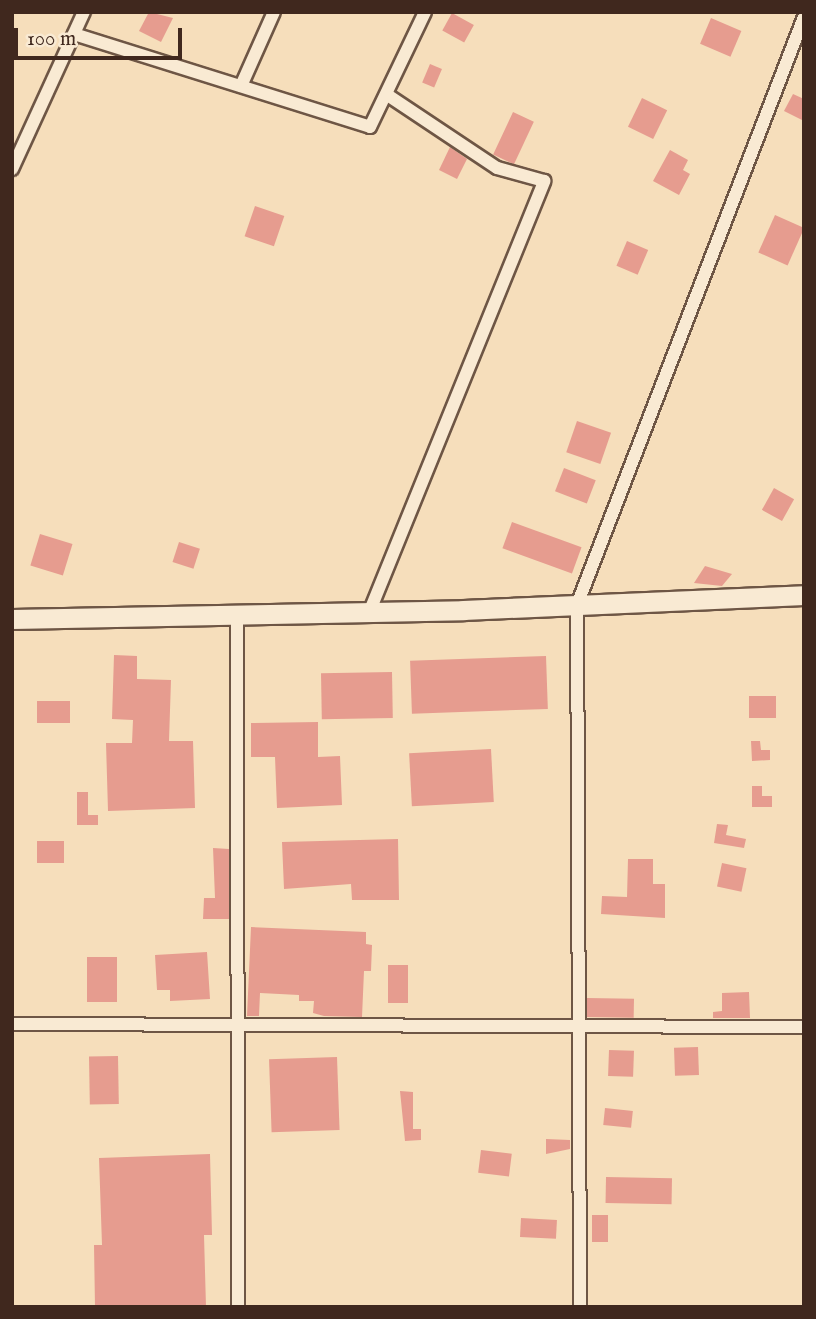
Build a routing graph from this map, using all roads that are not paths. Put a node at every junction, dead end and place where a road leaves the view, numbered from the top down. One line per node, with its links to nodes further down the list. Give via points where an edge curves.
1 (84, 12): 5 (street)
2 (274, 12): 6 (street)
3 (425, 12): 7 (street)
4 (804, 18): 10 (street)
5 (74, 34): 6 (street); 8 (street)
6 (241, 86): 7 (street, via 370,127)
7 (386, 94): 11 (street, via 497,168 544,181)
8 (12, 169)
9 (804, 595): 10 (street)
10 (577, 606): 11 (street); 17 (street)
11 (371, 608): 12 (street)
12 (237, 612): 13 (street); 15 (street)
13 (12, 619)
14 (12, 1024): 15 (street)
15 (240, 1026): 17 (street); 18 (street)
16 (804, 1027): 17 (street)
17 (575, 1028): 19 (street)
18 (238, 1307)
19 (580, 1307)

